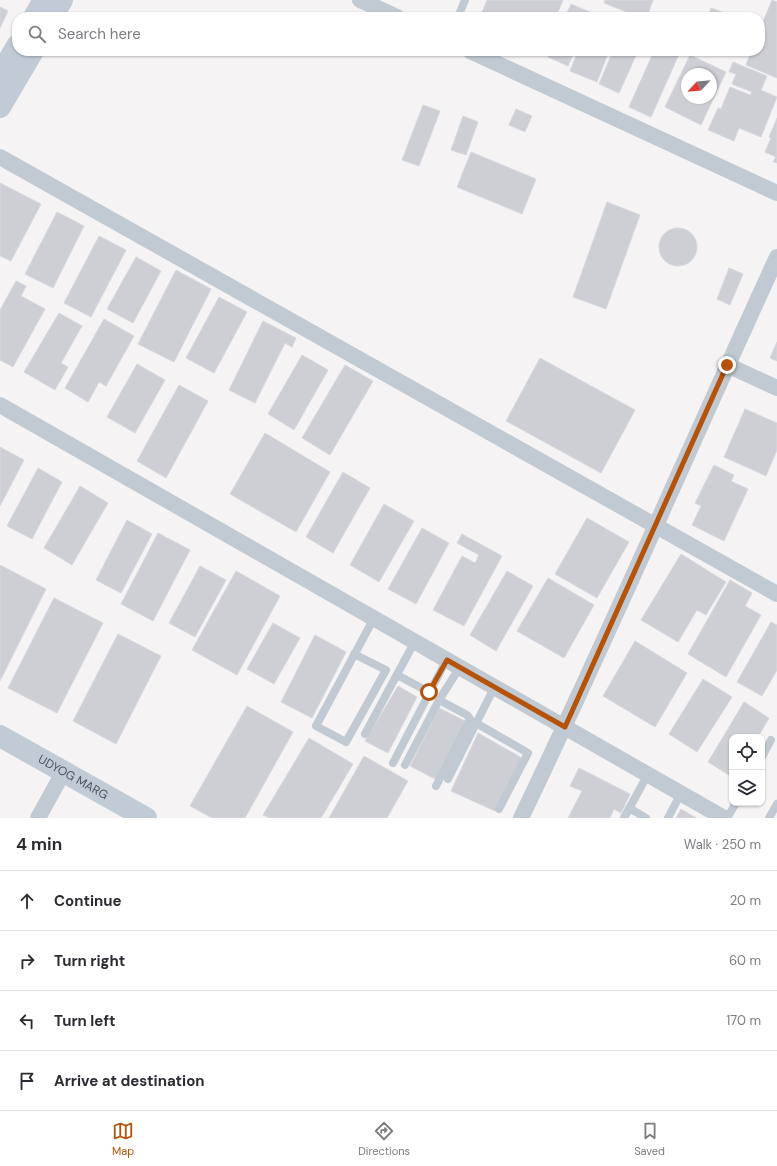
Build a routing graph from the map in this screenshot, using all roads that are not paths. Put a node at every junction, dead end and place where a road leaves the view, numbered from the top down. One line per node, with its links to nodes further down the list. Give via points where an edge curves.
1 (44, 0): 5 (street)
2 (62, 0): 6 (street)
3 (360, 0): 7 (street)
4 (465, 0): 8 (lane)
5 (37, 12)
6 (55, 12)
7 (386, 12)
8 (460, 12)
9 (12, 55): 12 (street)
10 (29, 56): 13 (street)
11 (481, 56): 15 (street)
12 (0, 75)
13 (0, 107)
14 (0, 157): 20 (street)
15 (777, 193)
16 (777, 257): 17 (street)
17 (727, 365): 18 (street); 20 (street)
18 (777, 388)
19 (0, 405): 22 (street)
20 (655, 526): 21 (street); 31 (street)
21 (777, 594)
22 (374, 618): 23 (street); 24 (lane)
23 (415, 641): 25 (street); 26 (lane)
24 (354, 654): 24 (lane, via 316,726 346,742 386,670)
25 (454, 663): 27 (street); 28 (lane); 29 (lane)
26 (397, 675): 28 (lane); 32 (lane)
27 (495, 686): 30 (lane); 31 (street)
28 (429, 692): 36 (lane)
29 (439, 700): 37 (lane); 41 (lane, via 470,719)
30 (476, 723): 40 (lane); 46 (lane, via 528,753)
31 (565, 727): 39 (street); 49 (street)
32 (365, 734)
33 (0, 736): 38 (street, UDYOG MARG)
34 (772, 740): 35 (lane)
35 (765, 752)
36 (393, 763)
37 (405, 765)
38 (64, 771): 47 (street); 48 (street, UDYOG MARG)
39 (648, 774): 42 (street); 45 (lane)
40 (448, 779)
41 (436, 786)
42 (681, 793): 52 (lane); 53 (street)
43 (777, 804): 54 (lane)
44 (734, 806): 53 (lane)
45 (630, 808): 50 (lane); 51 (lane)
46 (499, 809)
47 (38, 818)
48 (146, 818)
49 (521, 818)
50 (624, 818)
51 (646, 818)
52 (668, 818)
53 (726, 818)
54 (769, 818)

